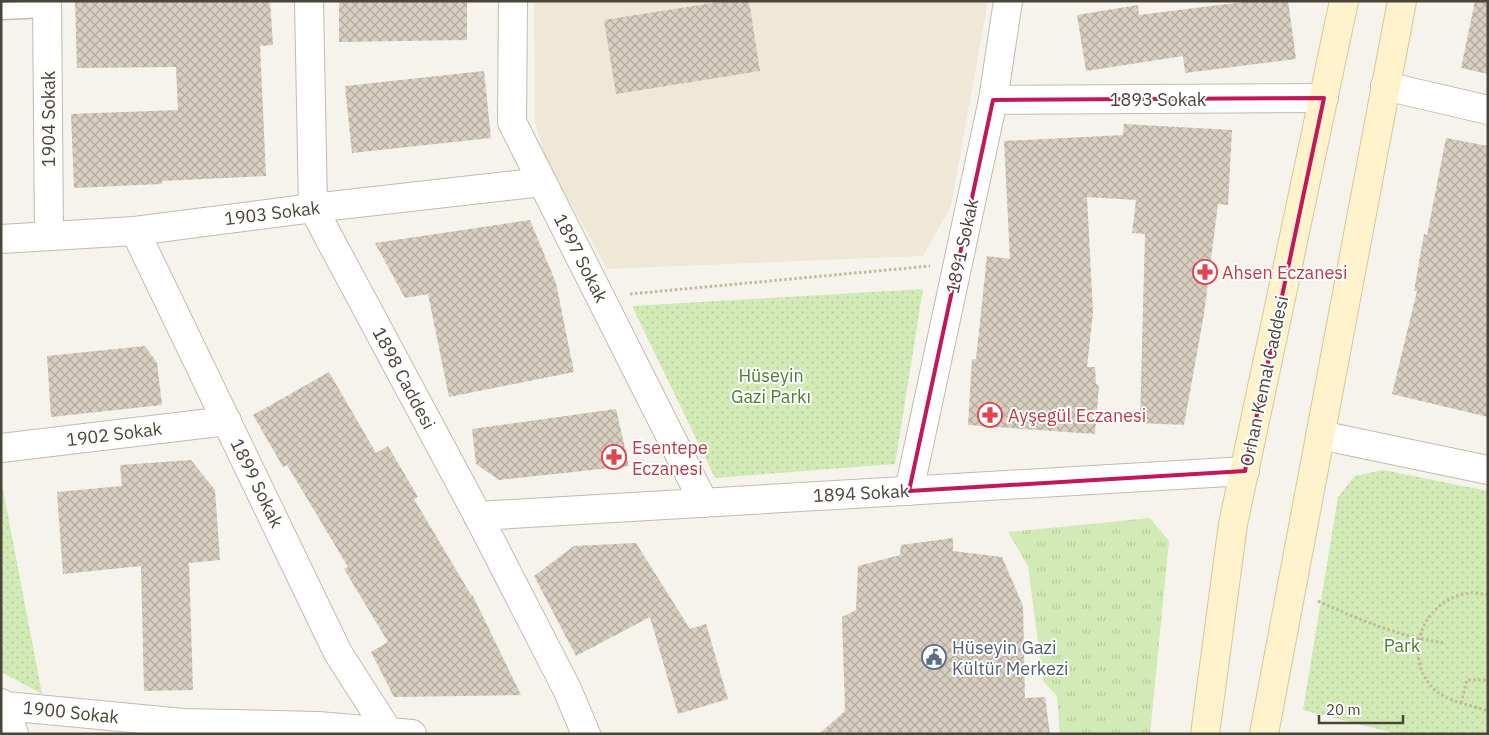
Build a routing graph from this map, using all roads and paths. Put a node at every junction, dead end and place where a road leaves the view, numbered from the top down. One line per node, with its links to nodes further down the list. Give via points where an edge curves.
1 (309, 1): 13 (street, 1898 Caddesi)
2 (513, 1): 12 (street, 1897 Sokak, via 512,122)
3 (1008, 1): 10 (street, 1891 Sokak)
4 (1344, 1): 9 (main road, Orhan Kemal Caddesi)
5 (1402, 1): 8 (main road)
6 (47, 5): 7 (lane); 15 (street, 1904 Sokak)
7 (1, 11)
8 (1385, 86): 11 (street); 20 (main road)
9 (1324, 98): 10 (street, 1893 Sokak); 23 (main road, Orhan Kemal Caddesi)
10 (993, 100): 17 (street, 1891 Sokak)
11 (1488, 110)
12 (542, 182): 13 (street, 1903 Sokak); 18 (street, 1897 Sokak)
13 (313, 208): 14 (street, 1903 Sokak); 26 (street, 1898 Caddesi)
14 (135, 231): 15 (street, 1903 Sokak); 19 (street, 1899 Sokak)
15 (49, 236): 16 (street, 1903 Sokak)
16 (1, 239)
17 (958, 264): 18 (path); 24 (street, 1891 Sokak)
18 (600, 296): 25 (street, 1897 Sokak)
19 (227, 421): 21 (street, 1902 Sokak); 35 (street, 1899 Sokak, via 338,653)
20 (1320, 435): 22 (street); 27 (main road)
21 (1, 448)
22 (1488, 470)
23 (1245, 471): 24 (street, 1894 Sokak); 38 (main road, Orhan Kemal Caddesi, via 1233,524)
24 (909, 491): 25 (street, 1894 Sokak)
25 (704, 502): 26 (street, 1894 Sokak)
26 (478, 516): 37 (street, 1898 Caddesi, via 567,690)
27 (1291, 589): 29 (path, via 1358,619); 39 (main road)
28 (1488, 595): 29 (path, via 1470,593 1451,598 1425,622)
29 (1418, 640): 30 (path); 32 (path, via 1423,676 1445,698)
30 (1445, 643)
31 (1488, 680): 32 (path, via 1467,680)
32 (1461, 702): 34 (path)
33 (3, 704): 35 (street, 1900 Sokak, via 183,723 318,726); 36 (street)
34 (1488, 711)
35 (400, 732)
36 (14, 734)
37 (586, 734)
38 (1205, 734)
39 (1264, 734)

